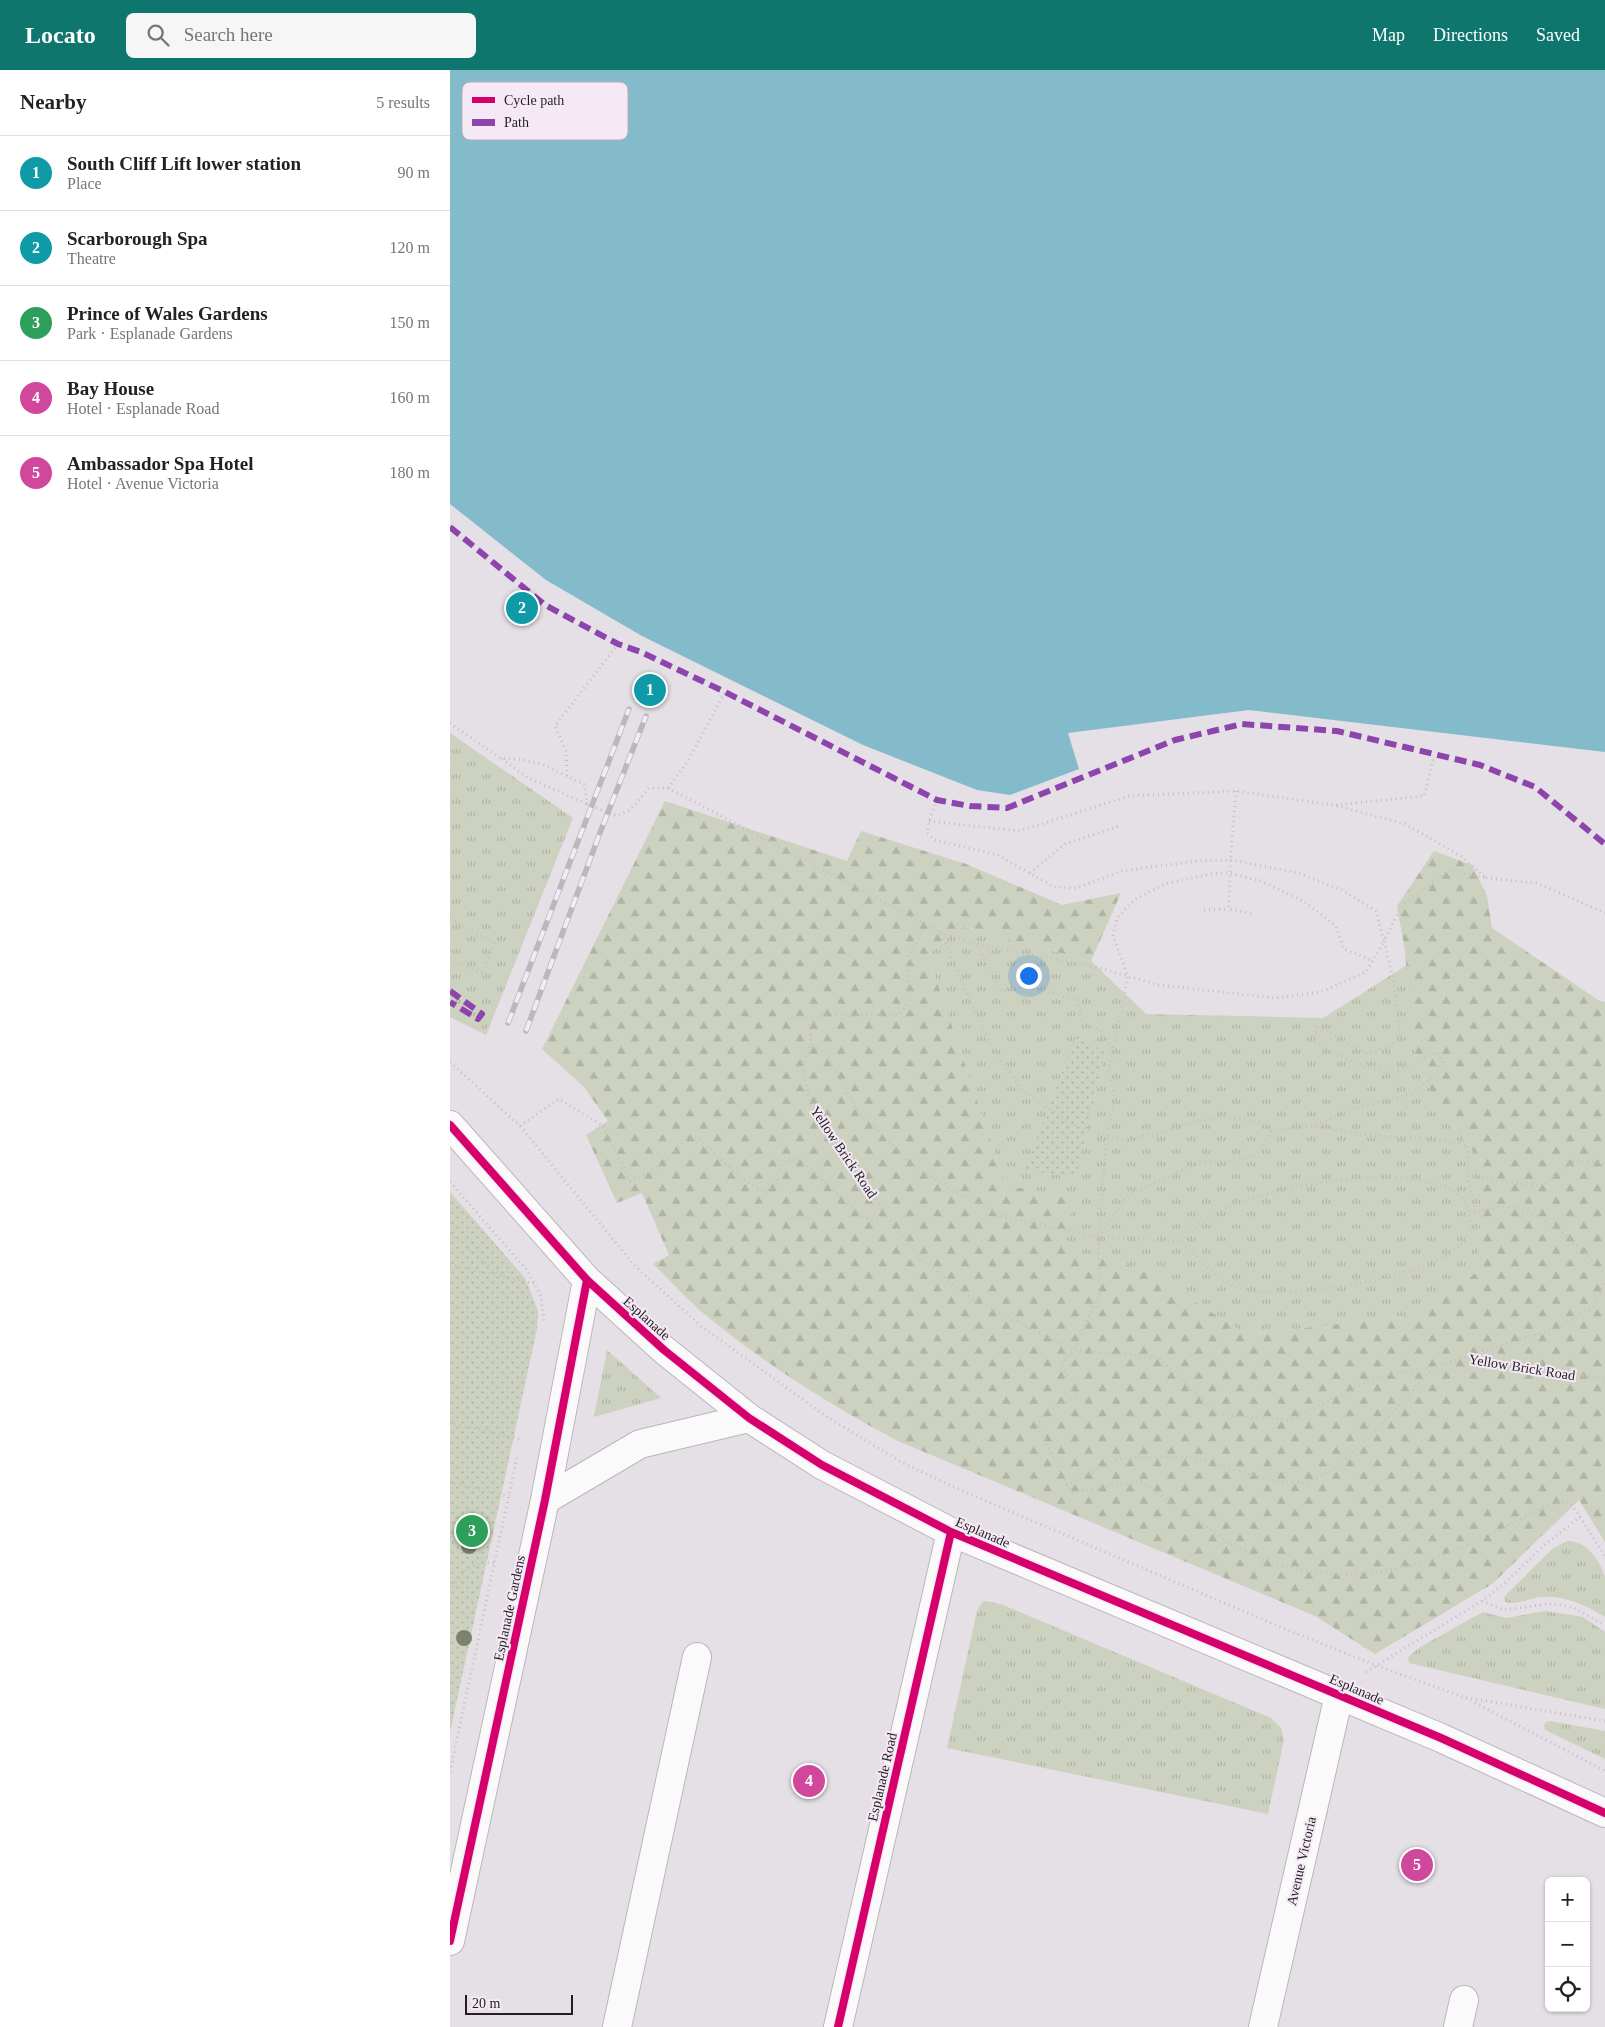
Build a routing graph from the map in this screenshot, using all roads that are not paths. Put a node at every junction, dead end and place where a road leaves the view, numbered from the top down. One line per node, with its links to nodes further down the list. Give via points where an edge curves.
1 (450, 1125): 2 (street, Esplanade)
2 (587, 1280): 3 (street, Esplanade, via 664,1350); 4 (street, Esplanade Gardens)
3 (749, 1418): 4 (street, via 640,1444); 5 (street, Esplanade, via 822,1465)
4 (544, 1500): 9 (street, Esplanade Gardens)
5 (951, 1532): 7 (street, Esplanade); 12 (street, Esplanade Road)
6 (697, 1657): 11 (street)
7 (1339, 1695): 8 (street, Esplanade); 13 (street, Avenue Victoria)
8 (1605, 1812)
9 (450, 1941)
10 (1464, 2000): 14 (street)
11 (617, 2027)
12 (838, 2027)
13 (1263, 2027)
14 (1458, 2027)

